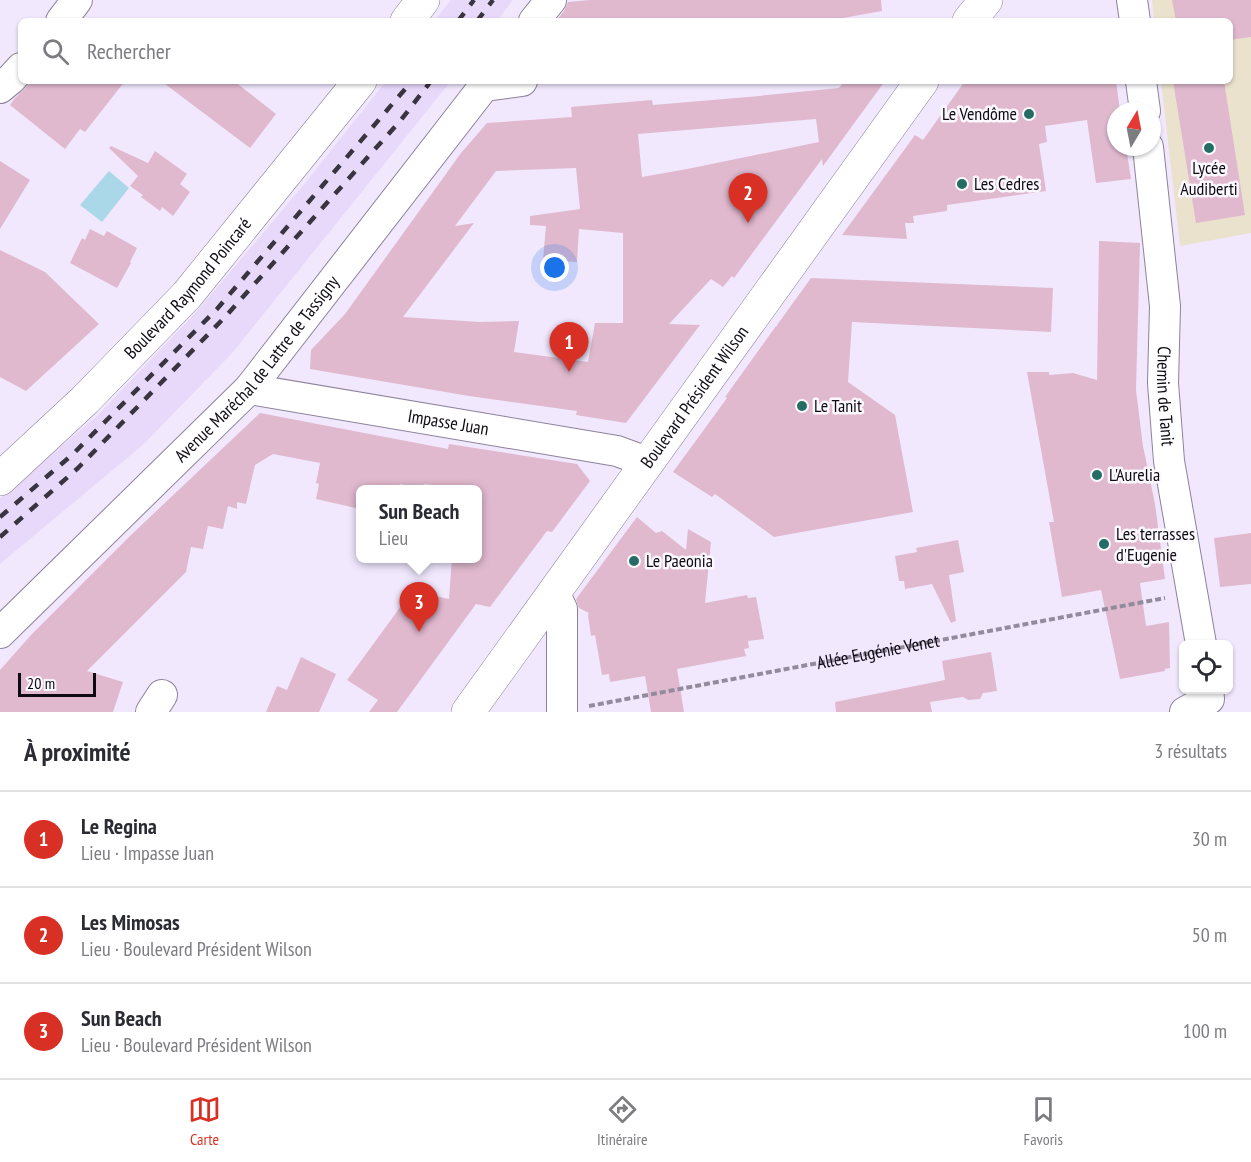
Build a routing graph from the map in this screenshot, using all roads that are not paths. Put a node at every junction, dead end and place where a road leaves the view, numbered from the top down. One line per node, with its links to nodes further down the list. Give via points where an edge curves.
1 (77, 0): 7 (street)
2 (423, 0): 8 (main road)
3 (551, 0): 9 (street)
4 (978, 0): 10 (main road)
5 (986, 0): 11 (main road)
6 (1132, 0): 12 (street)
7 (63, 18)
8 (409, 18)
9 (536, 18)
10 (969, 18)
11 (971, 18)
12 (1135, 18)
13 (18, 71): 18 (street)
14 (358, 84): 23 (main road, Boulevard Raymond Poincaré, via 187,295 85,400)
15 (485, 84): 21 (street, Avenue Maréchal de Lattre de Tassigny)
16 (920, 84): 22 (main road, Boulevard Président Wilson)
17 (1142, 84): 19 (street)
18 (0, 88)
19 (1143, 102)
20 (1149, 156): 26 (street, Chemin de Tanit, via 1165,306 1163,383 1170,461)
21 (249, 389): 22 (street, Impasse Juan, via 617,451); 25 (street, Avenue Maréchal de Lattre de Tassigny)
22 (647, 462): 24 (main road, Boulevard Président Wilson)
23 (0, 479)
24 (554, 592): 27 (main road, Boulevard Président Wilson); 28 (street, via 562,609)
25 (0, 633)
26 (1200, 640)
27 (468, 712)
28 (562, 712)

